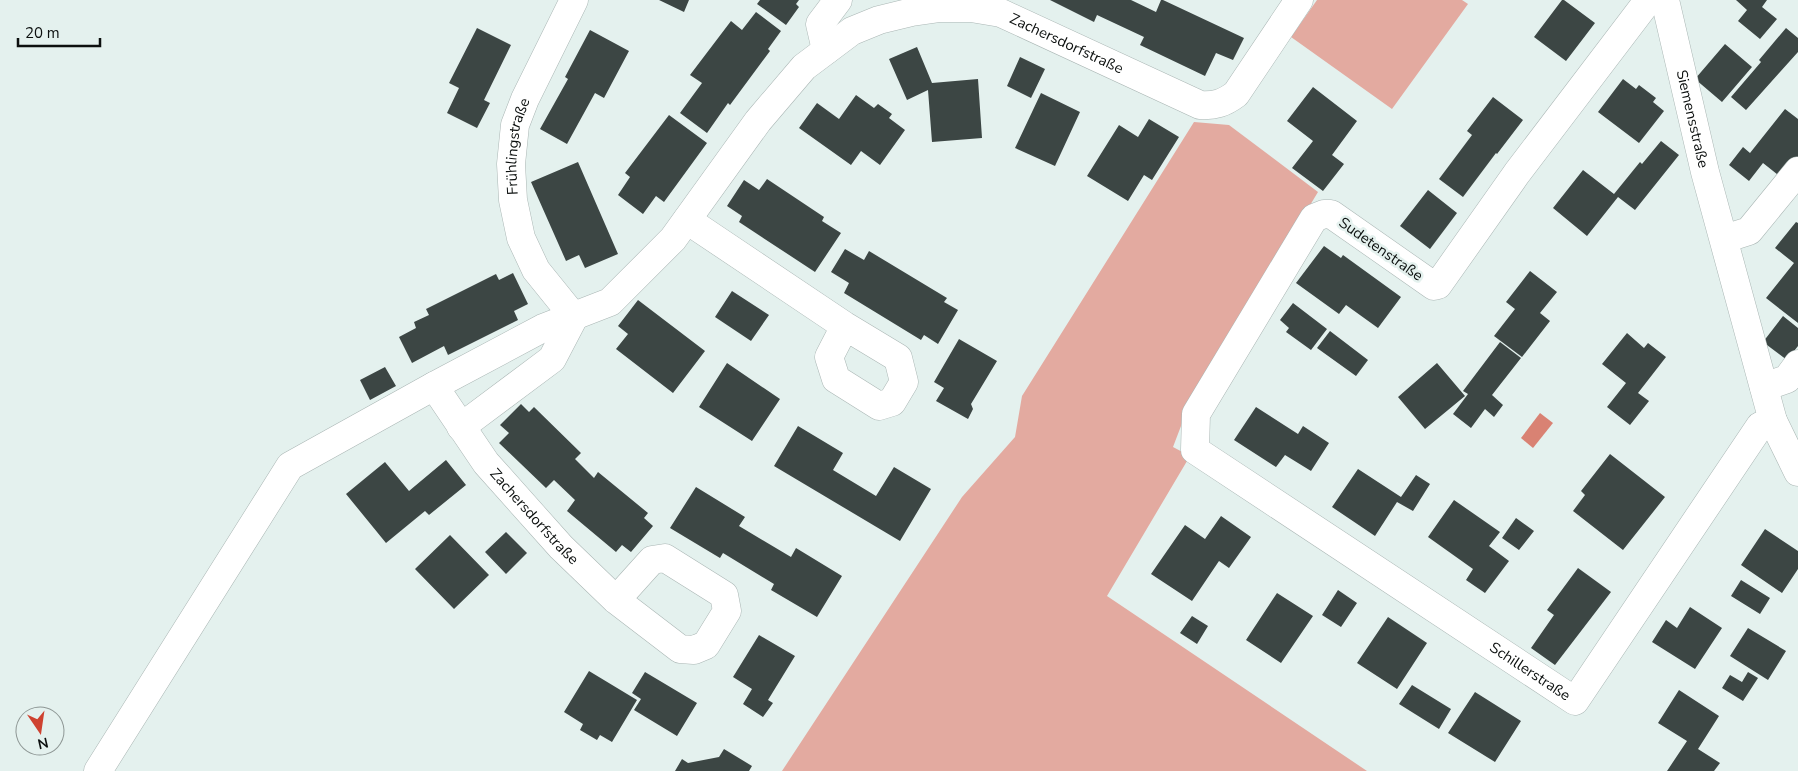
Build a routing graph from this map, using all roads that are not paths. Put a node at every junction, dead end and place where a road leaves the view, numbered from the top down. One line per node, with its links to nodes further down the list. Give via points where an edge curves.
1 (574, 0): 11 (street, Frühlingstraße, via 514,125 511,164 513,200 521,238 536,270)
2 (838, 0): 7 (street, via 820,24)
3 (1299, 0): 6 (street, Zachersdorfstraße, via 1236,94 1215,106 1200,105)
4 (1659, 0): 18 (street, Sudetenstraße, via 1647,2 1517,173 1438,285 1434,286 1331,214 1314,218 1196,414)
5 (1665, 0): 10 (street, Siemensstraße, via 1705,172)
6 (996, 6): 7 (street, Zachersdorfstraße, via 940,8 879,20 852,32)
7 (826, 50): 9 (street, Zachersdorfstraße, via 804,67 758,121)
8 (1798, 171): 10 (street, via 1749,231)
9 (687, 220): 11 (street, Zachersdorfstraße, via 610,302); 12 (street)
10 (1724, 238): 15 (street, Siemensstraße)
11 (574, 316): 14 (street, Zachersdorfstraße, via 543,328); 17 (street, via 552,359)
12 (845, 326)
13 (1798, 364): 15 (street, via 1787,379)
14 (434, 386): 17 (street, Zachersdorfstraße); 21 (street, Zachersdorfstraße, via 290,466)
15 (1764, 387): 16 (street, Siemensstraße)
16 (1773, 421): 18 (street, Schillerstraße, via 1760,426 1575,701); 19 (street, Siemensstraße)
17 (461, 427): 20 (street, Zachersdorfstraße, via 486,463 560,548)
18 (1195, 450)
19 (1798, 472)
20 (616, 600)
21 (98, 771)

